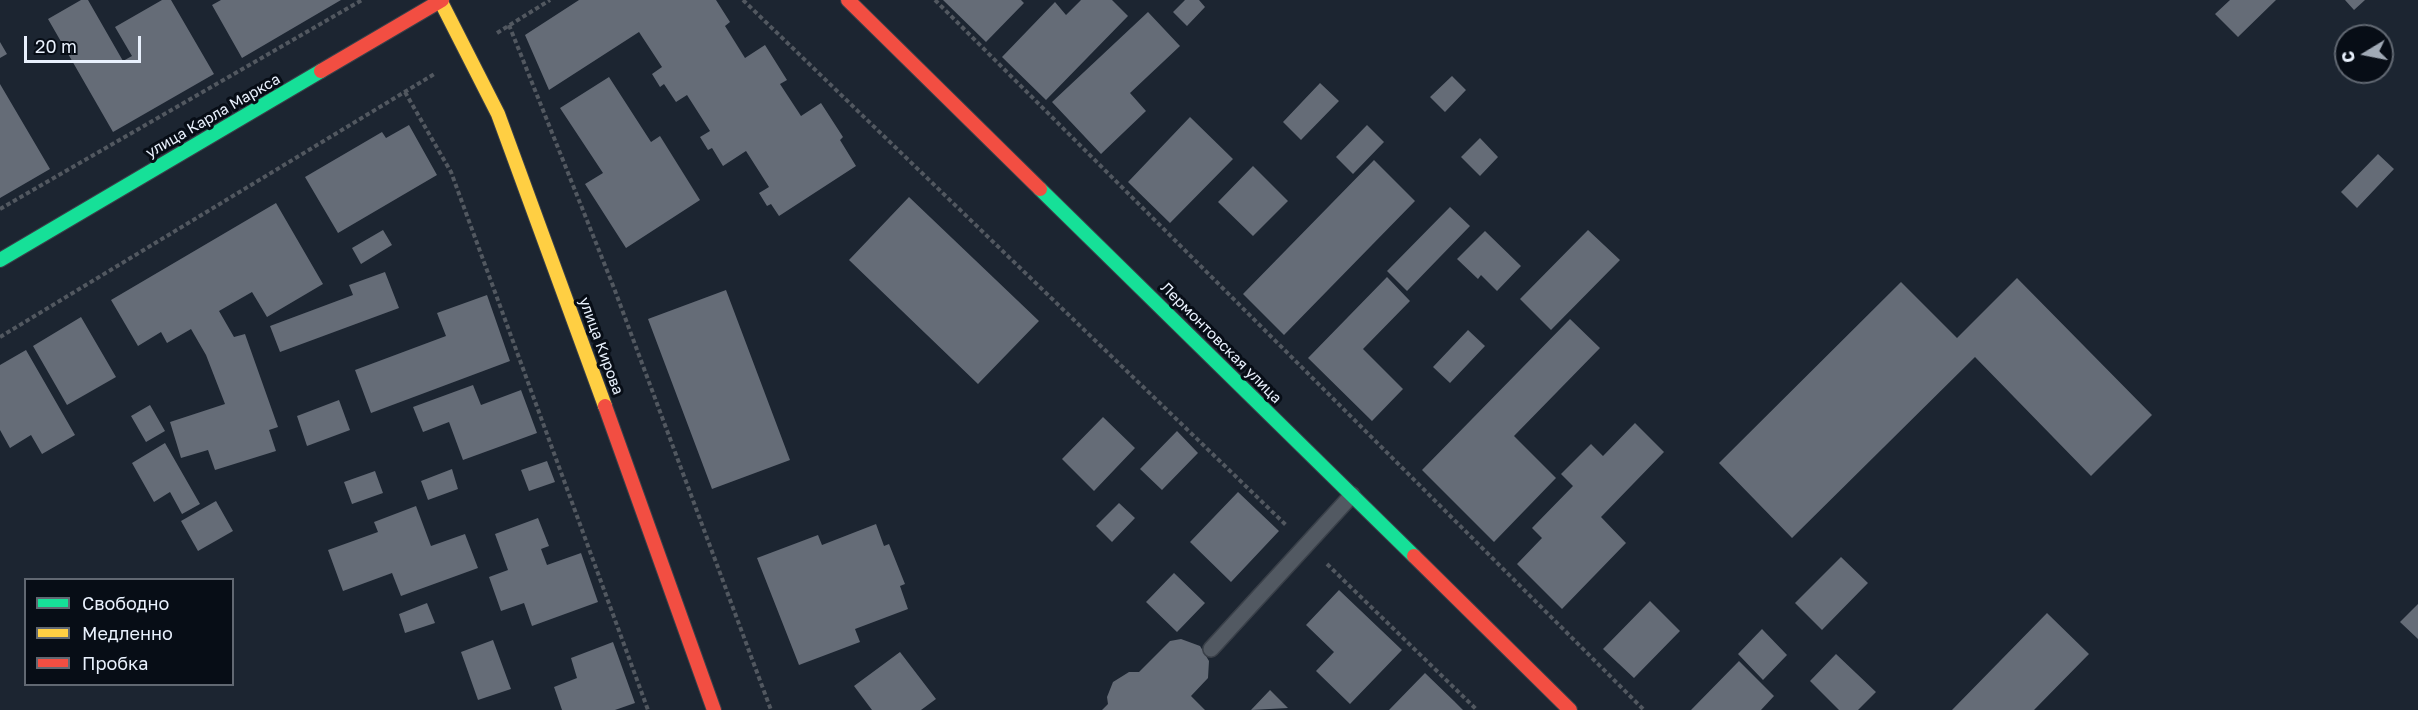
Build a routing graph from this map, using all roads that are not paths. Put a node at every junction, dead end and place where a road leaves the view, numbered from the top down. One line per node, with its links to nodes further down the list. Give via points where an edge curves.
1 (440, 0): 3 (main road, улица Карла Маркса); 6 (main road, улица Кирова, via 498,114)
2 (848, 0): 4 (main road, Лермонтовская улица)
3 (0, 260)
4 (1352, 495): 5 (lane); 7 (main road, Лермонтовская улица)
5 (1212, 649)
6 (714, 710)
7 (1570, 710)

